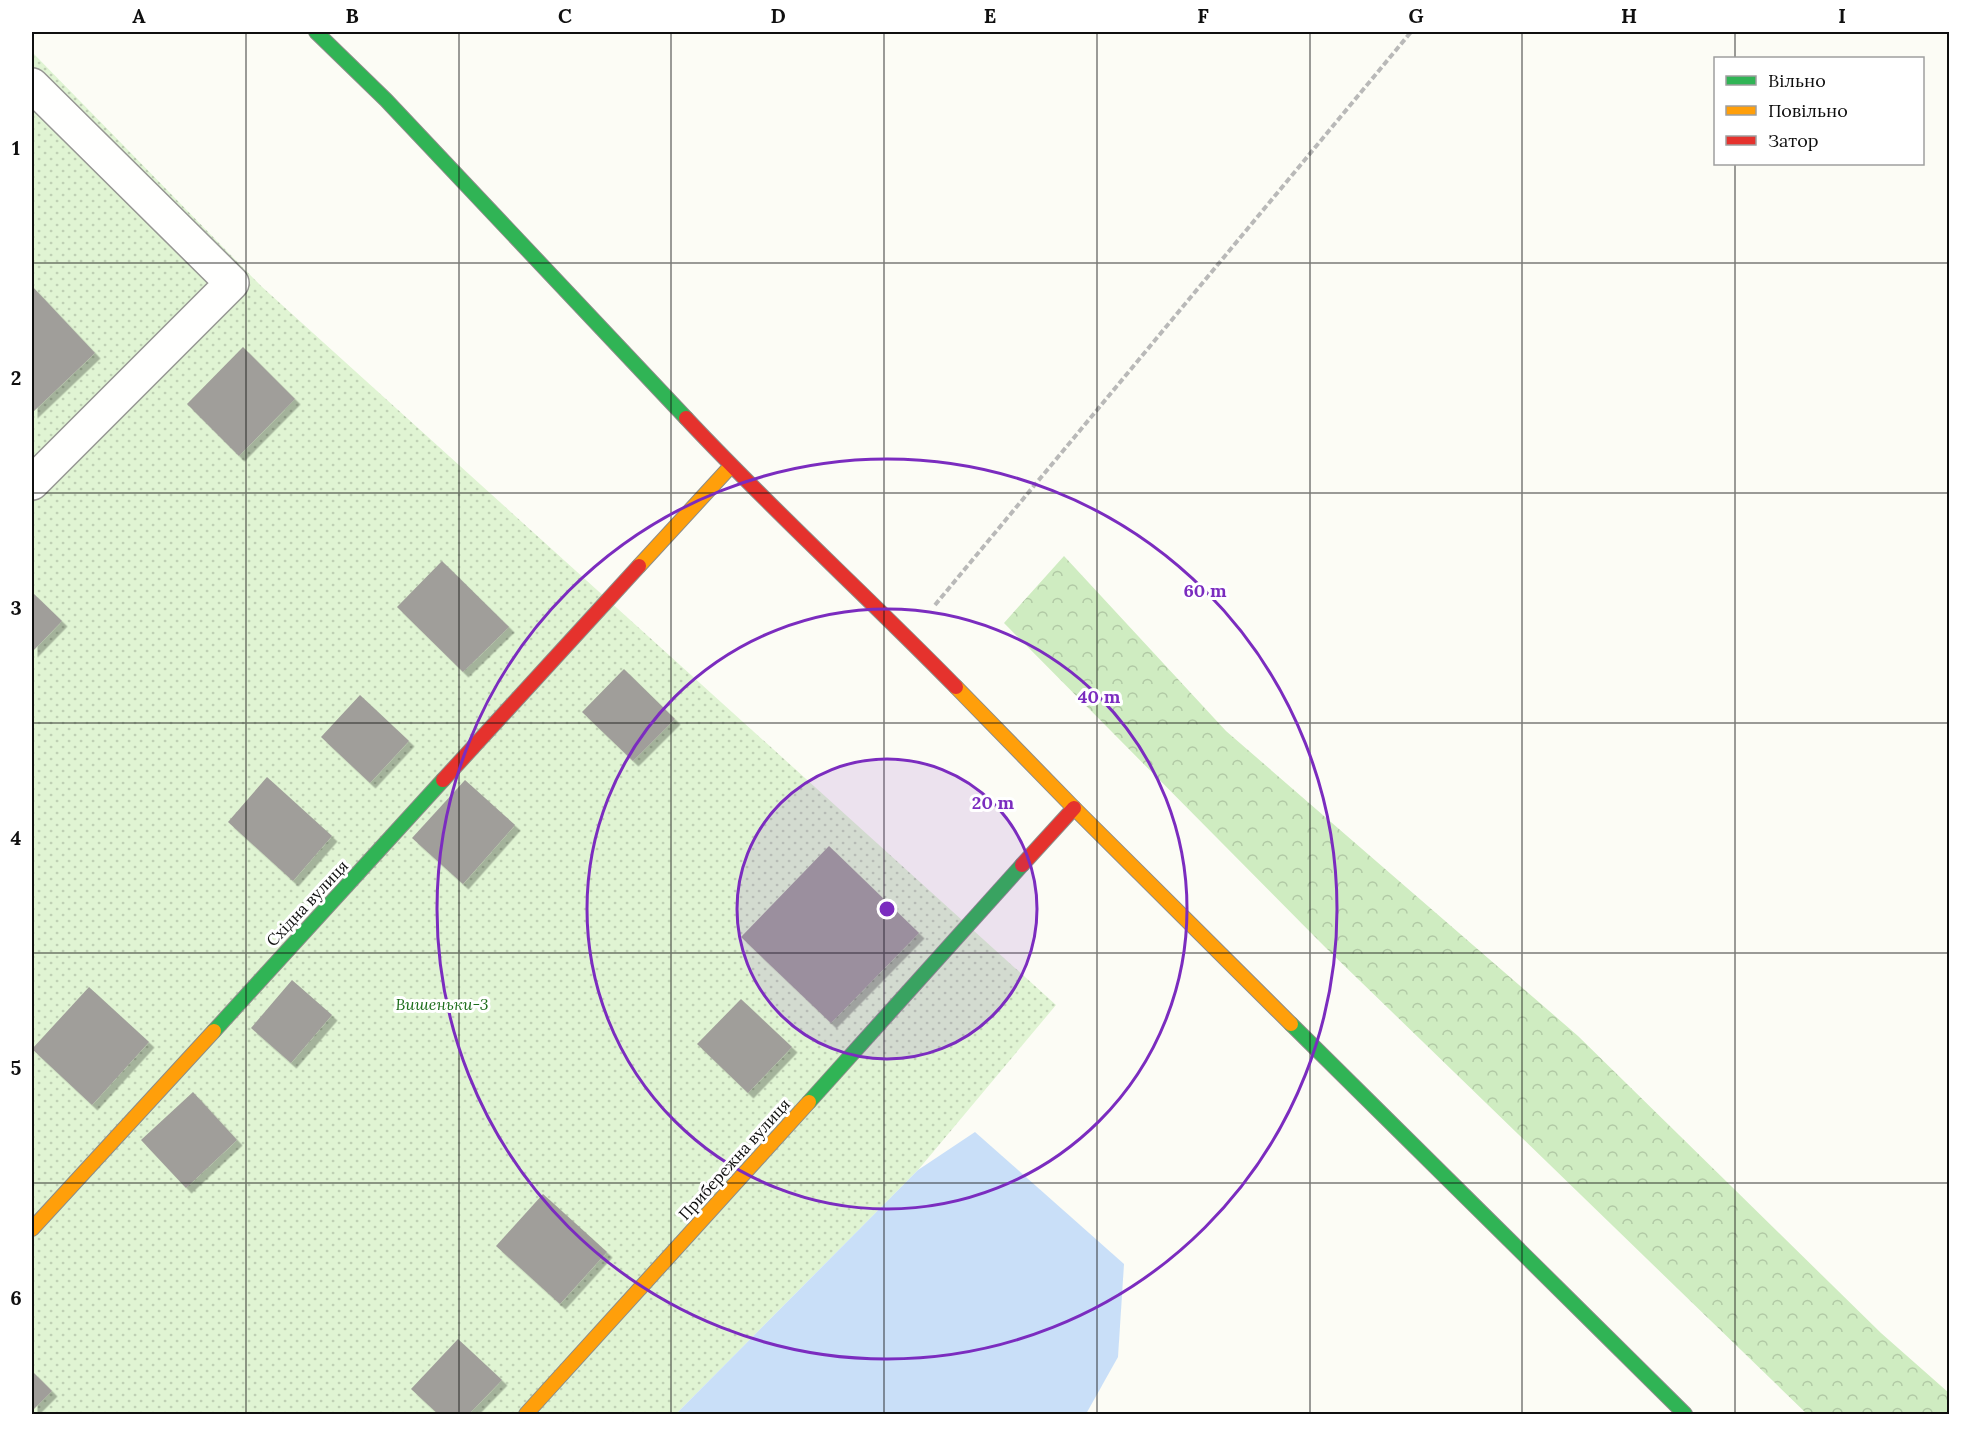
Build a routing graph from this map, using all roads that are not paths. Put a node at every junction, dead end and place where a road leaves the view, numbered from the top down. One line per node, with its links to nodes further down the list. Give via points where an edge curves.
1 (316, 32): 3 (street, via 386,100)
2 (32, 85): 4 (street, via 232,283)
3 (731, 466): 5 (street, via 908,638); 6 (street, Східна вулиця)
4 (32, 483)
5 (1074, 808): 7 (street, Прибережна вулиця); 8 (street)
6 (32, 1229)
7 (526, 1414)
8 (1685, 1414)

